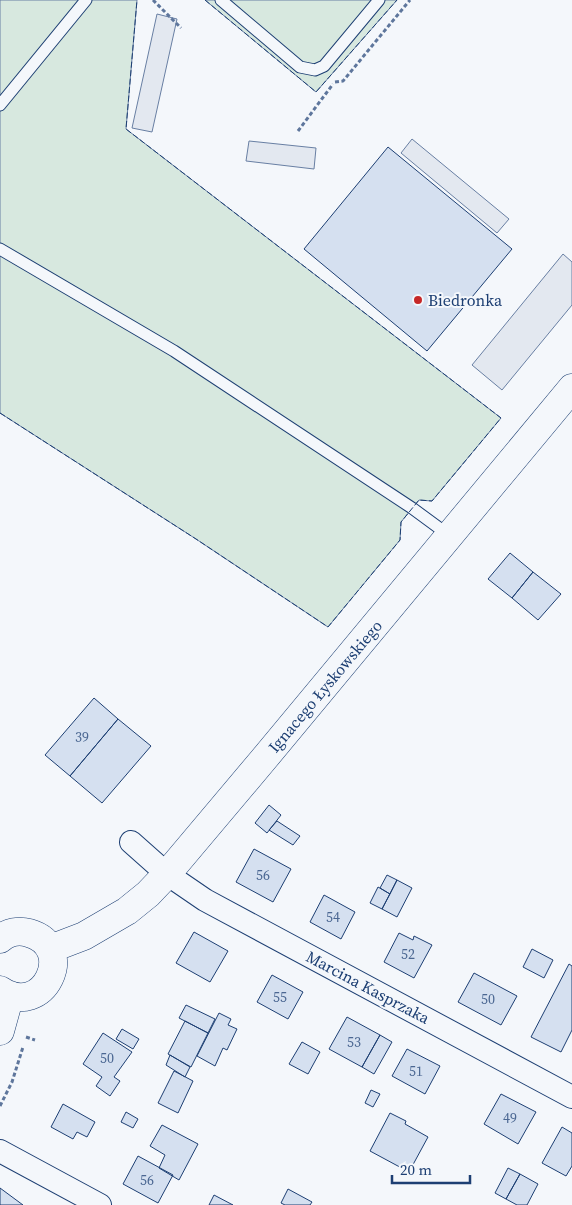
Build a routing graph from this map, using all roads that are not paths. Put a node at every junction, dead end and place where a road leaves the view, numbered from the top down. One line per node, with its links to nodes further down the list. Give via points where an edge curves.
1 (86, 0): 4 (lane)
2 (221, 0): 3 (lane, via 300,67 314,70 324,66)
3 (379, 0)
4 (0, 105)
5 (0, 249): 7 (lane, via 174,351)
6 (572, 388): 7 (street, Ignacego Łyskowskiego)
7 (450, 536): 9 (street, Ignacego Łyskowskiego)
8 (131, 842): 9 (street, Marcina Kasprzaka)
9 (167, 874): 11 (street, Ignacego Łyskowskiego, via 126,911 84,936); 14 (street, Marcina Kasprzaka, via 205,900)
10 (2, 936): 11 (street, via 25,932 44,941)
11 (50, 949): 12 (street, via 53,970 42,988 22,997)
12 (5, 992): 13 (street)
13 (0, 1031)
14 (572, 1097)
15 (0, 1151): 16 (street)
16 (100, 1205)

